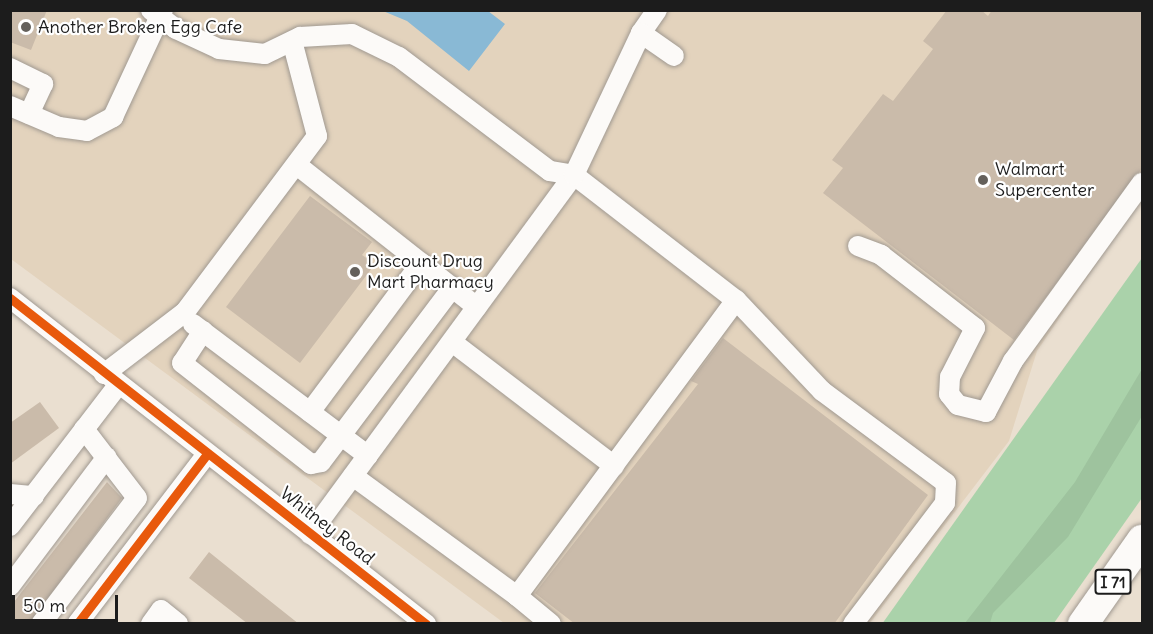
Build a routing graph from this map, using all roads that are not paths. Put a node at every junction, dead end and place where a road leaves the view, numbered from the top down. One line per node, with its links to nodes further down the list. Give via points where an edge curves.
1 (657, 10): 3 (street)
2 (158, 13): 4 (street, via 219,49 265,54); 8 (street, via 113,117 87,131 59,127)
3 (641, 33): 5 (street); 10 (street)
4 (292, 42): 9 (street, via 317,135); 10 (street, via 352,34 399,57 550,171)
5 (674, 56)
6 (10, 68): 8 (street, via 43,84)
7 (10, 106): 8 (street)
8 (29, 114)
9 (297, 165): 13 (street); 18 (street)
10 (574, 175): 16 (street); 17 (street)
11 (1143, 183): 12 (street, via 1013,361 986,412 958,405 949,394 950,377 975,328 881,255)
12 (858, 246)
13 (421, 262): 14 (street); 22 (street)
14 (453, 287): 17 (street); 24 (street)
15 (10, 298): 21 (street, Whitney Road)
16 (736, 300): 28 (street); 44 (street, via 822,391 946,483 945,503)
17 (477, 306): 20 (street)
18 (181, 315): 19 (street); 21 (street)
19 (202, 331): 22 (street); 24 (street, via 182,363 311,464 321,462)
20 (452, 342): 26 (street); 28 (street)
21 (111, 380): 23 (street); 25 (street, Whitney Road)
22 (310, 412): 24 (street)
23 (84, 429): 27 (street); 31 (street)
24 (342, 436): 26 (street)
25 (207, 454): 33 (street, Whitney Road); 39 (street)
26 (368, 456): 29 (street)
27 (107, 457): 35 (street); 38 (street, via 137,498)
28 (614, 466): 36 (street)
29 (353, 476): 33 (street); 36 (street)
30 (10, 494): 31 (street)
31 (34, 496): 32 (street)
32 (10, 526)
33 (310, 534): 37 (street, Whitney Road)
34 (1143, 540): 45 (highway, I 71)
35 (10, 586)
36 (517, 596): 43 (street)
37 (403, 617): 42 (street, Whitney Road)
38 (41, 624)
39 (77, 624)
40 (151, 624): 41 (street, via 161,610)
41 (178, 624)
42 (426, 624)
43 (551, 624)
44 (853, 624)
45 (1083, 624)

